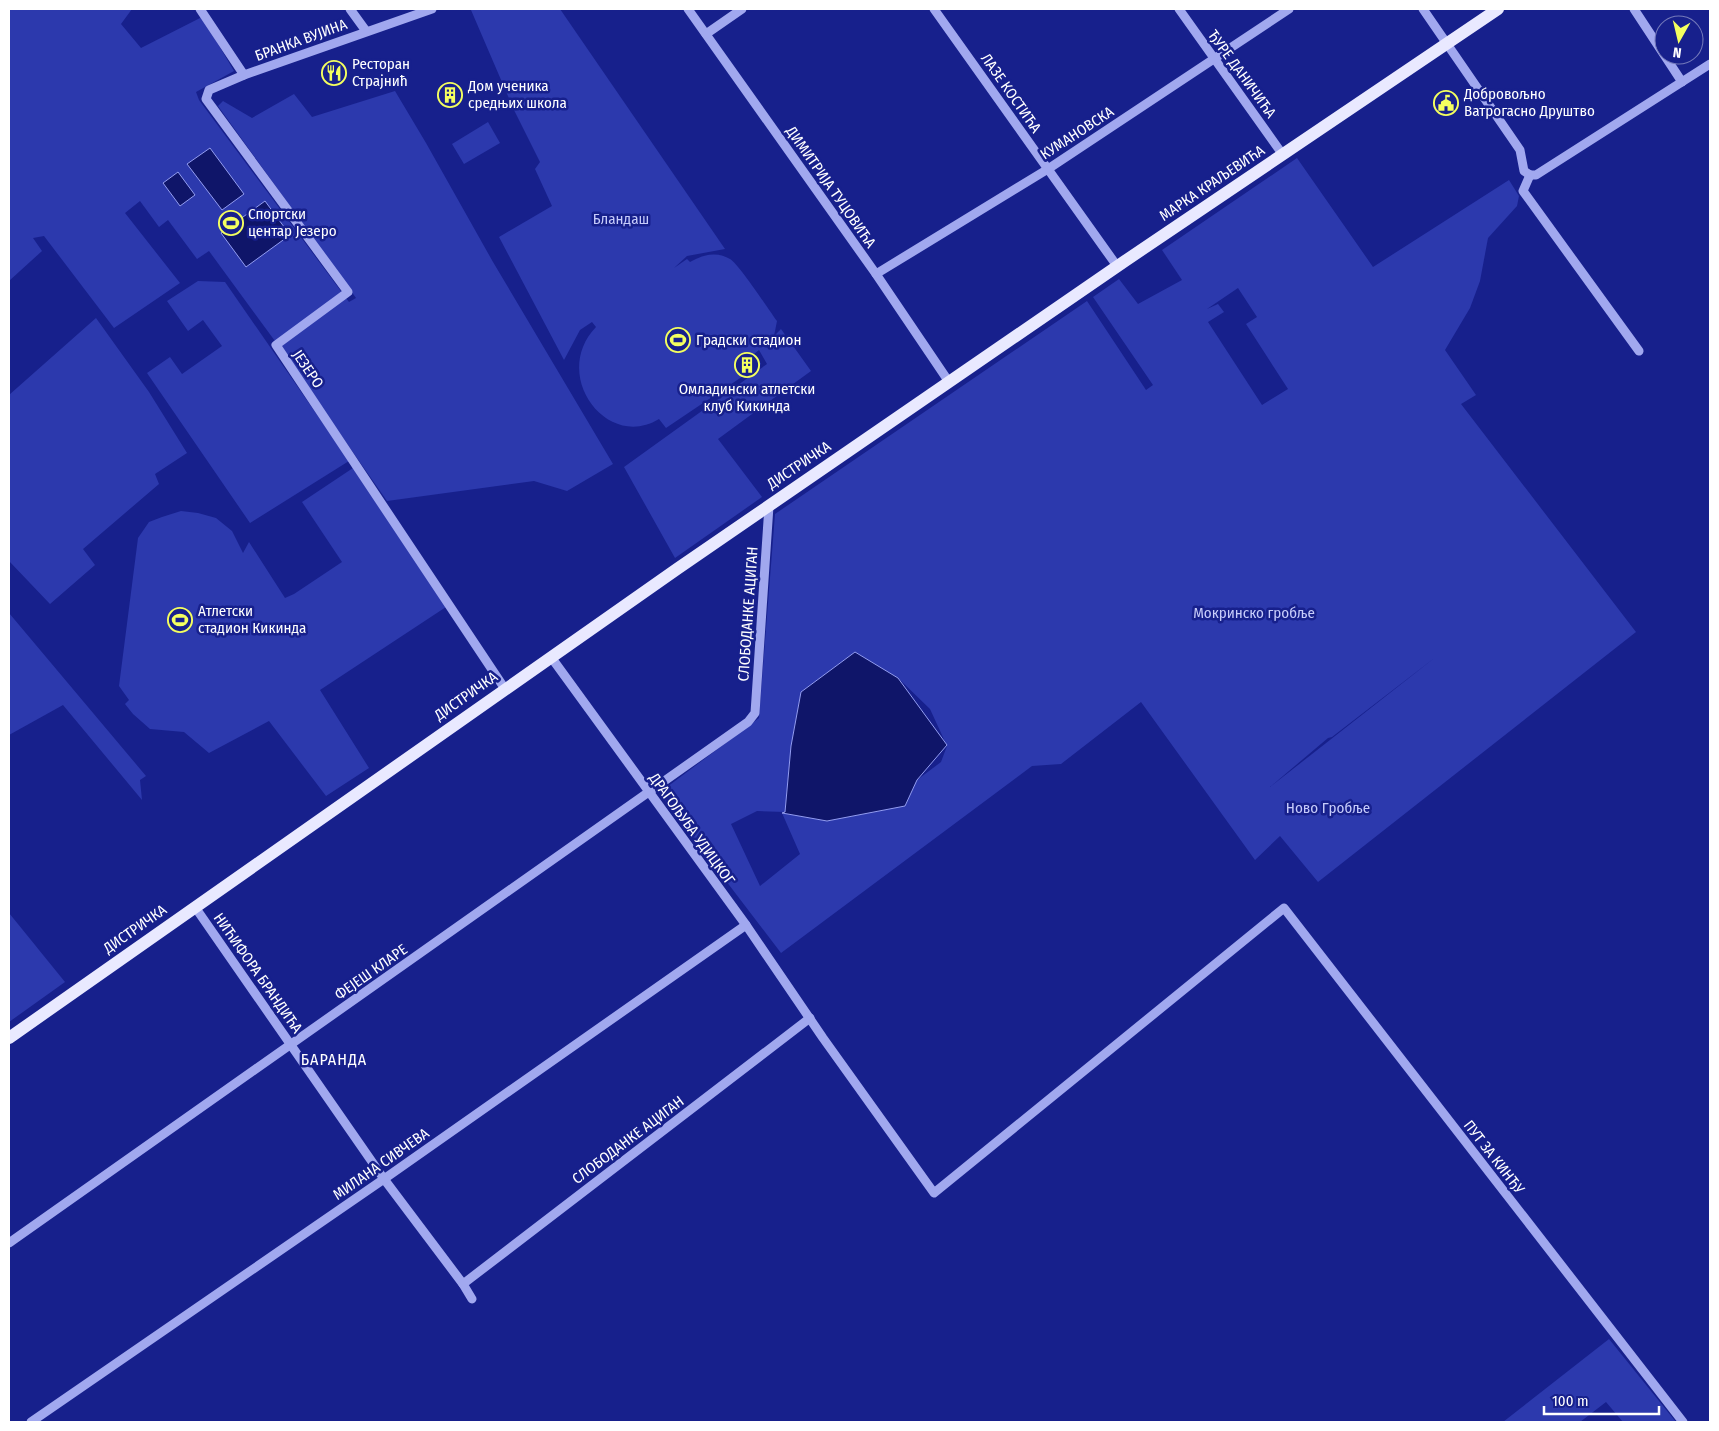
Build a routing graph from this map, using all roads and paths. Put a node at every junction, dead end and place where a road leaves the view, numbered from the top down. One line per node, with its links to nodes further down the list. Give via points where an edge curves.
1 (200, 9): 17 (street)
2 (350, 9): 12 (street)
3 (432, 9): 12 (street, БРАНКА ВУЈИНА)
4 (688, 9): 13 (street, ДИМИТРИЈА ТУЦОВИЋА)
5 (742, 9): 13 (street)
6 (934, 9): 21 (street, ЛАЗЕ КОСТИЋА)
7 (1179, 9): 15 (street, ЂУРЕ ДАНИЧИЋА)
8 (1289, 9): 15 (street, КУМАНОВСКА)
9 (1423, 9): 14 (street)
10 (1498, 9): 14 (main road, МАРКА КРАЉЕВИЋА)
11 (1634, 9): 18 (street)
12 (366, 32): 17 (street, БРАНКА ВУЈИНА)
13 (706, 34): 24 (street, ДИМИТРИЈА ТУЦОВИЋА)
14 (1447, 43): 20 (main road, МАРКА КРАЉЕВИЋА); 22 (street, via 1520,150 1524,171)
15 (1214, 59): 20 (street, ЂУРЕ ДАНИЧИЋА); 21 (street, КУМАНОВСКА)
16 (1710, 64): 18 (street)
17 (244, 75): 19 (street, БРАНКА ВУЈИНА)
18 (1682, 82): 22 (street, via 1536,175)
19 (209, 90): 29 (street, ЈЕЗЕРО, via 206,99 348,292 276,345)
20 (1283, 155): 23 (main road, МАРКА КРАЉЕВИЋА)
21 (1048, 169): 23 (street, ЛАЗЕ КОСТИЋА); 24 (street, КУМАНОВСКА)
22 (1530, 175): 25 (street, via 1523,192)
23 (1117, 266): 26 (main road, МАРКА КРАЉЕВИЋА)
24 (876, 274): 26 (street, ДИМИТРИЈА ТУЦОВИЋА)
25 (1639, 351)
26 (948, 383): 27 (main road, ДИСТРИЧКА)
27 (768, 506): 28 (main road, ДИСТРИЧКА); 30 (street, СЛОБОДАНКЕ АЦИГАН, via 755,713)
28 (551, 657): 29 (main road, ДИСТРИЧКА); 31 (street, ДРАГОЉУБА УДИЦКОГ)
29 (505, 688): 32 (main road, ДИСТРИЧКА)
30 (748, 722): 31 (street, ФЕЈЕШ КЛАРЕ)
31 (649, 793): 34 (street, ДРАГОЉУБА УДИЦКОГ); 37 (street, ФЕЈЕШ КЛАРЕ)
32 (195, 908): 36 (main road, ДИСТРИЧКА); 37 (street, НИЋИФОРА БРАНДИЋА)
33 (1284, 908): 35 (street, ДРАГОЉУБА УДИЦКОГ, via 934,1193); 43 (street, ПУТ ЗА КИНЂУ)
34 (746, 925): 35 (street, ДРАГОЉУБА УДИЦКОГ); 38 (street, МИЛАНА СИВЧЕВА)
35 (810, 1018): 40 (street, СЛОБОДАНКЕ АЦИГАН)
36 (9, 1038)
37 (291, 1045): 38 (street, НИЋИФОРА БРАНДИЋА); 39 (street, ФЕЈЕШ КЛАРЕ)
38 (384, 1179): 40 (street, НИЋИФОРА БРАНДИЋА); 42 (street, МИЛАНА СИВЧЕВА)
39 (9, 1244)
40 (462, 1284): 41 (street, НИЋИФОРА БРАНДИЋА)
41 (472, 1300)
42 (31, 1422)
43 (1683, 1422)

